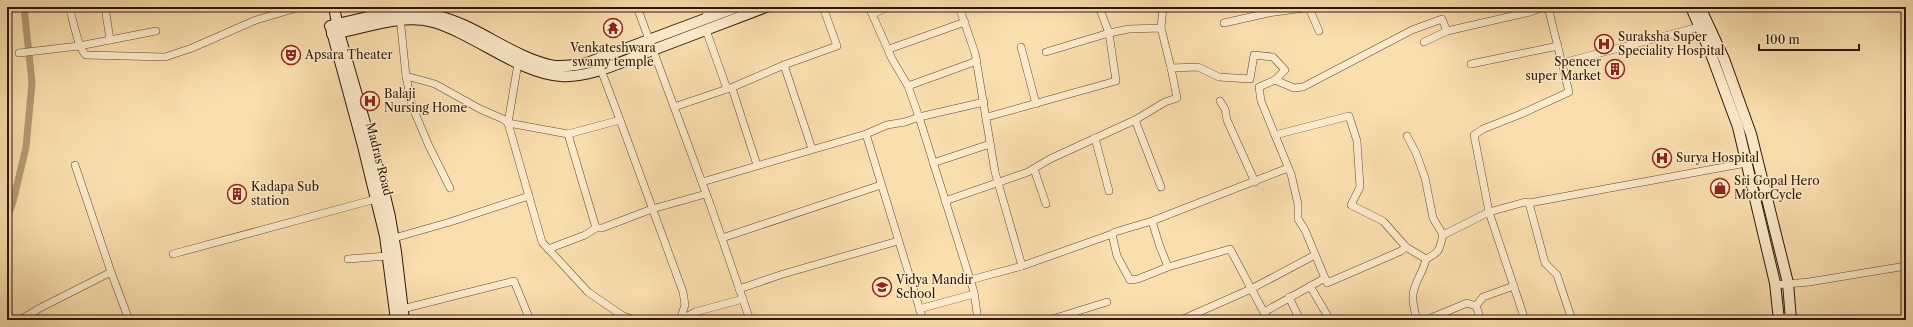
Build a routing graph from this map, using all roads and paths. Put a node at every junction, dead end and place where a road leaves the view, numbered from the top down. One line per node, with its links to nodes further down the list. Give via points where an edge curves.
1 (69, 7): 36 (street)
2 (105, 7): 33 (street)
3 (300, 7): 36 (street, via 256,20 165,57 86,55)
4 (327, 7): 27 (main road, Madras Road)
5 (334, 7): 27 (main road)
6 (637, 7): 34 (street)
7 (705, 7): 22 (street)
8 (737, 7): 22 (main road)
9 (766, 7): 28 (main road)
10 (823, 7): 47 (street, via 837,46)
11 (888, 7): 20 (street)
12 (959, 7): 23 (street)
13 (1099, 7): 32 (street)
14 (1163, 7): 26 (street)
15 (1310, 7): 24 (street); 30 (street)
16 (1543, 7): 31 (street)
17 (1548, 7): 37 (street)
18 (1691, 7): 25 (main road)
19 (1700, 7): 111 (main road, via 1724,59 1751,134)
20 (871, 10): 39 (street)
21 (400, 13): 27 (main road); 34 (main road, via 440,16 524,56 551,65 570,66 587,63); 44 (main road, via 448,28); 50 (street)
22 (708, 18): 34 (main road)
23 (965, 22): 39 (street); 43 (street)
24 (1224, 23)
25 (1699, 27): 45 (street); 71 (main road, via 1738,127)
26 (1161, 28): 32 (street, via 1129,29); 48 (street)
27 (334, 29): 85 (main road, Madras Road); 95 (main road, via 380,175)
28 (706, 30): 40 (main road); 53 (street)
29 (156, 31): 33 (street)
30 (1319, 31)
31 (1447, 31): 35 (street); 51 (street, via 1442,19 1412,30 1303,87 1294,88)
32 (1109, 33): 41 (street); 56 (street, via 1116,81)
33 (110, 40): 36 (street)
34 (649, 40): 40 (street)
35 (1424, 42)
36 (79, 46): 42 (street)
37 (1558, 46): 45 (street); 46 (street)
38 (1021, 47): 56 (street)
39 (889, 49): 52 (street)
40 (652, 50): 49 (main road); 57 (street)
41 (1046, 52)
42 (19, 54)
43 (976, 60): 52 (street); 55 (street)
44 (518, 63): 49 (main road, via 562,76); 62 (street)
45 (1562, 63): 90 (street, via 1569,92 1474,135)
46 (1471, 64)
47 (784, 65): 53 (street); 69 (street)
48 (1171, 68): 51 (street, via 1198,67 1219,77 1250,79 1254,54 1273,57 1285,70); 61 (street, via 1177,98)
49 (601, 70): 60 (street)
50 (406, 76): 62 (street, via 435,84); 81 (street, via 412,106)
51 (1275, 80): 65 (street, via 1259,88 1261,101)
52 (908, 86): 58 (street)
53 (729, 89): 57 (street); 73 (street)
54 (1220, 101): 77 (street)
55 (984, 102): 58 (street); 59 (street)
56 (1036, 104): 59 (street)
57 (674, 107): 76 (street)
58 (919, 117): 64 (street, via 887,125); 70 (street)
59 (987, 117): 68 (street)
60 (620, 120): 63 (street); 89 (street)
61 (1135, 120): 67 (street); 80 (street)
62 (508, 123): 63 (street); 84 (street)
63 (568, 134): 92 (street)
64 (866, 134): 69 (street); 79 (street)
65 (1275, 135): 74 (street); 98 (street, via 1349,116 1357,141 1360,187 1351,205 1383,221)
66 (1407, 136): 94 (street, via 1424,178 1433,218)
67 (1095, 138): 75 (street, via 1050,158); 82 (street)
68 (990, 144): 70 (street); 78 (street)
69 (812, 149): 73 (street)
70 (933, 163): 86 (street)
71 (1746, 164): 87 (street); 112 (main road)
72 (75, 165): 108 (street)
73 (757, 165): 76 (street)
74 (1288, 168): 77 (street); 101 (street, via 1298,204 1298,219)
75 (1034, 169): 78 (street); 88 (street)
76 (702, 182): 83 (street)
77 (1255, 182): 91 (street)
78 (998, 184): 86 (street); 105 (street)
79 (881, 185): 96 (street); 97 (street)
80 (1161, 187)
81 (450, 188)
82 (1109, 191)
83 (706, 194): 89 (street); 96 (street)
84 (529, 196): 95 (street); 99 (street, via 542,242)
85 (376, 199): 100 (street); 102 (main road, Madras Road)
86 (945, 201): 110 (street)
87 (1529, 203): 90 (street); 145 (street, via 1545,263 1556,275)
88 (1046, 204)
89 (653, 210): 92 (street); 132 (street, via 683,292 685,306)
90 (1489, 212): 94 (street); 114 (street)
91 (1152, 221): 93 (street); 107 (street)
92 (596, 228): 99 (street, via 585,235)
93 (1112, 234): 105 (street); 107 (street, via 1117,256 1130,280)
94 (1443, 235): 104 (street, via 1438,252)
95 (394, 238): 122 (main road)
96 (722, 238): 115 (street)
97 (898, 241): 115 (street); 123 (street)
98 (1406, 247): 104 (street); 109 (street, via 1327,283)
99 (548, 248): 125 (street, via 588,292)
100 (173, 254)
101 (1315, 255): 109 (street); 116 (street)
102 (387, 256): 103 (street); 128 (main road, Madras Road)
103 (348, 259)
104 (1426, 259): 141 (street, via 1413,293)
105 (1022, 266): 110 (street)
106 (1906, 266): 111 (street)
107 (1168, 267): 116 (street, via 1230,249)
108 (111, 272): 126 (street); 127 (street)
109 (1325, 278): 113 (street)
110 (970, 280): 117 (street)
111 (1788, 283): 112 (street); 146 (main road)
112 (1775, 285): 146 (main road)
113 (1310, 286): 118 (street); 140 (street)
114 (1514, 286): 121 (street, via 1483,297); 144 (street)
115 (739, 289): 119 (street)
116 (1251, 289): 124 (street); 137 (street)
117 (974, 294): 123 (street); 135 (street)
118 (1289, 297): 124 (street); 139 (street)
119 (743, 299): 132 (street, via 695,312); 133 (street)
120 (1107, 302): 136 (street)
121 (1476, 306): 142 (street, via 1467,303); 143 (street)
122 (402, 309): 129 (main road); 130 (street, via 514,281)
123 (919, 309): 134 (street)
124 (1264, 312): 138 (street)
125 (622, 318): 131 (street)
126 (20, 320)
127 (129, 320)
128 (396, 320)
129 (404, 320)
130 (530, 320)
131 (637, 320)
132 (680, 320)
133 (750, 320)
134 (922, 320)
135 (978, 320)
136 (1049, 320)
137 (1181, 320)
138 (1268, 320)
139 (1300, 320)
140 (1330, 320)
141 (1417, 320)
142 (1426, 320)
143 (1480, 320)
144 (1525, 320)
145 (1572, 320)
146 (1786, 320)

